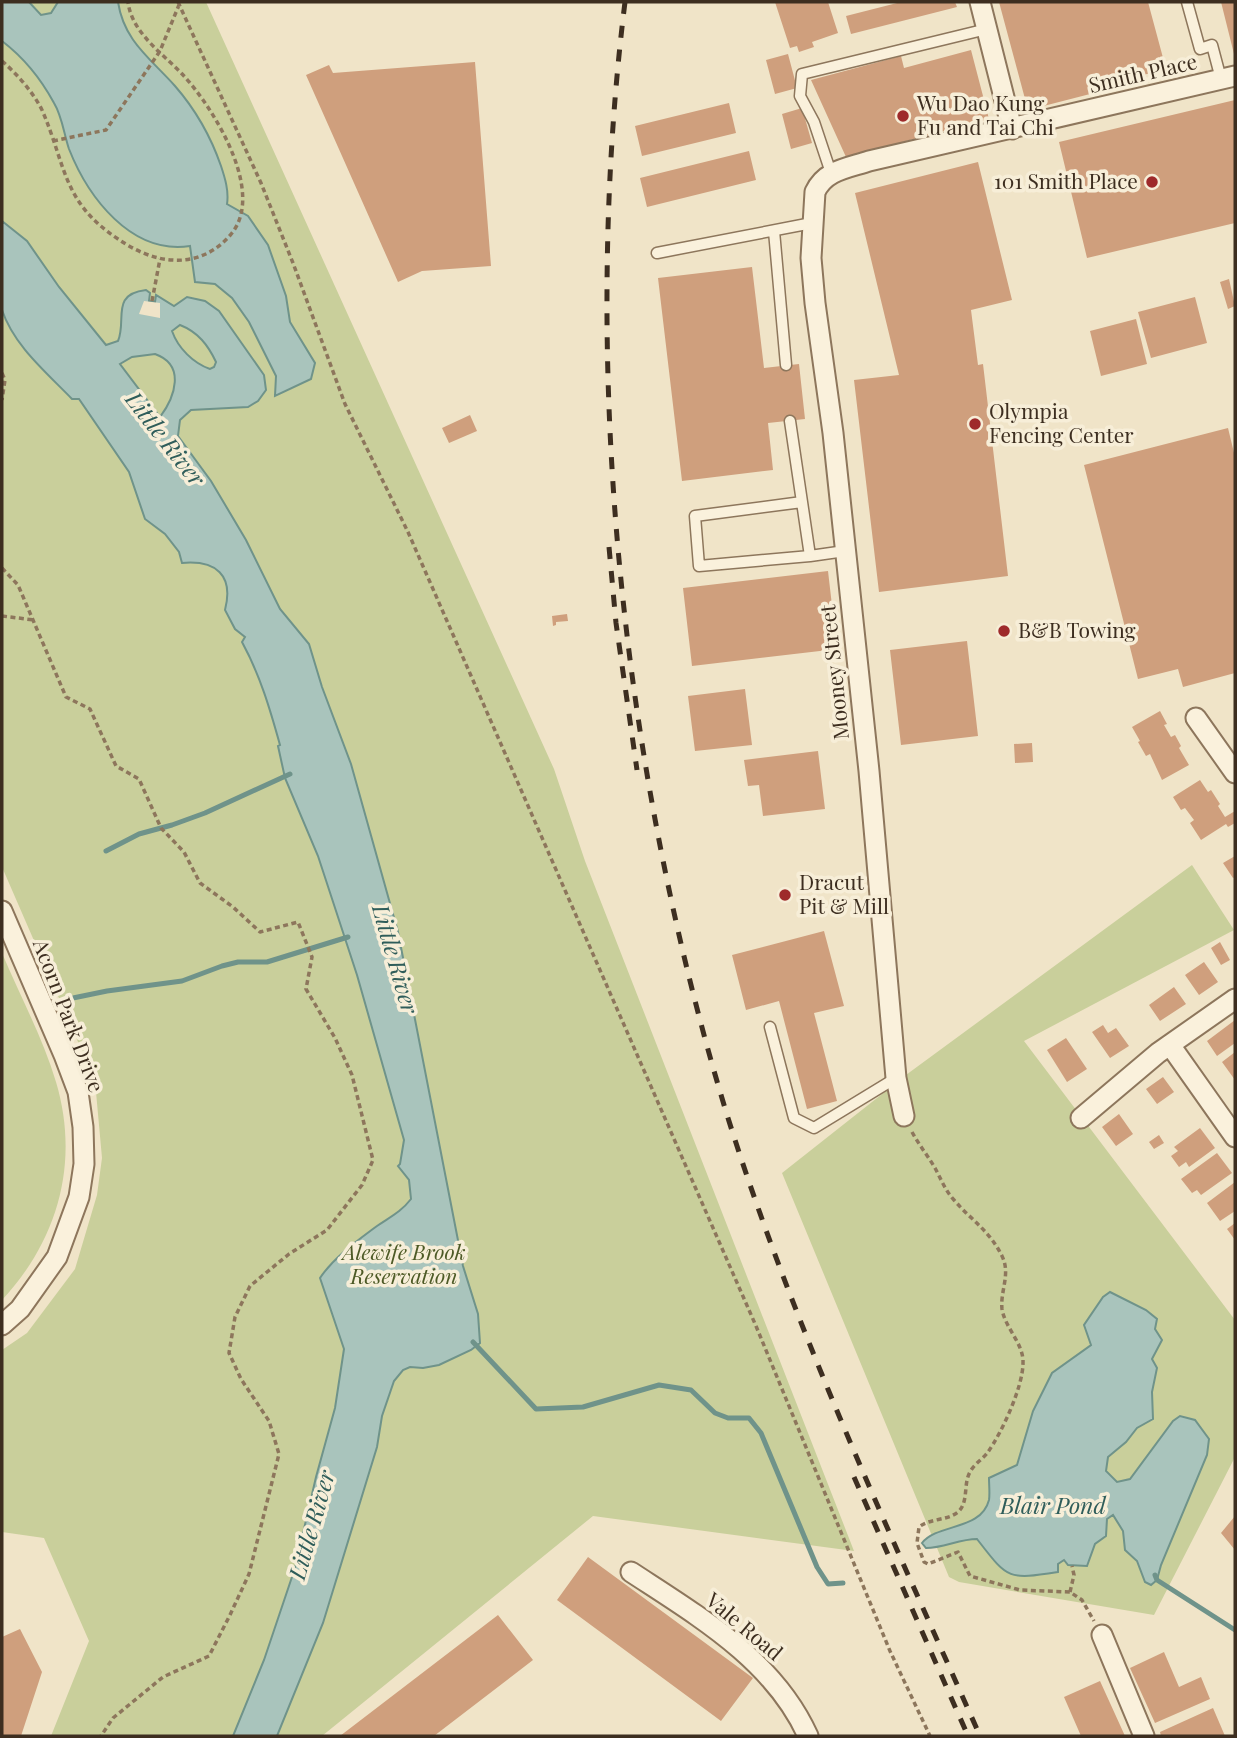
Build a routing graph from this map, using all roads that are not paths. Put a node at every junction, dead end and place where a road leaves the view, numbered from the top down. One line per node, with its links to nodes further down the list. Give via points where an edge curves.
1 (980, 2): 3 (street)
2 (1187, 2): 4 (lane, via 1200,49 1212,45)
3 (987, 29): 5 (street); 6 (lane, via 802,74 800,96)
4 (1228, 77): 5 (street, Smith Place)
5 (1012, 129): 6 (street, Smith Place)
6 (831, 173): 7 (street, via 815,192)
7 (812, 223): 8 (lane); 13 (street, Mooney Street, via 815,303)
8 (774, 231): 9 (lane); 10 (lane)
9 (657, 253)
10 (786, 365)
11 (790, 421): 12 (lane)
12 (802, 502): 14 (lane); 14 (lane, via 695,516 699,566)
13 (845, 551): 14 (lane); 21 (street, Mooney Street)
14 (810, 555)
15 (1196, 718): 16 (street)
16 (1235, 773)
17 (2, 911): 25 (street, Acorn Park Drive, via 78,1093 84,1164 79,1197 57,1257 20,1309)
18 (1235, 999): 20 (street)
19 (770, 1027): 21 (lane, via 794,1118 814,1128)
20 (1170, 1045): 23 (street); 24 (street)
21 (896, 1078): 22 (street, Mooney Street)
22 (904, 1116)
23 (1081, 1118)
24 (1235, 1137)
25 (2, 1325)
26 (631, 1572): 28 (street, Vale Road, via 740,1648 777,1684)
27 (1102, 1634): 29 (street)
28 (808, 1736)
29 (1144, 1736)

